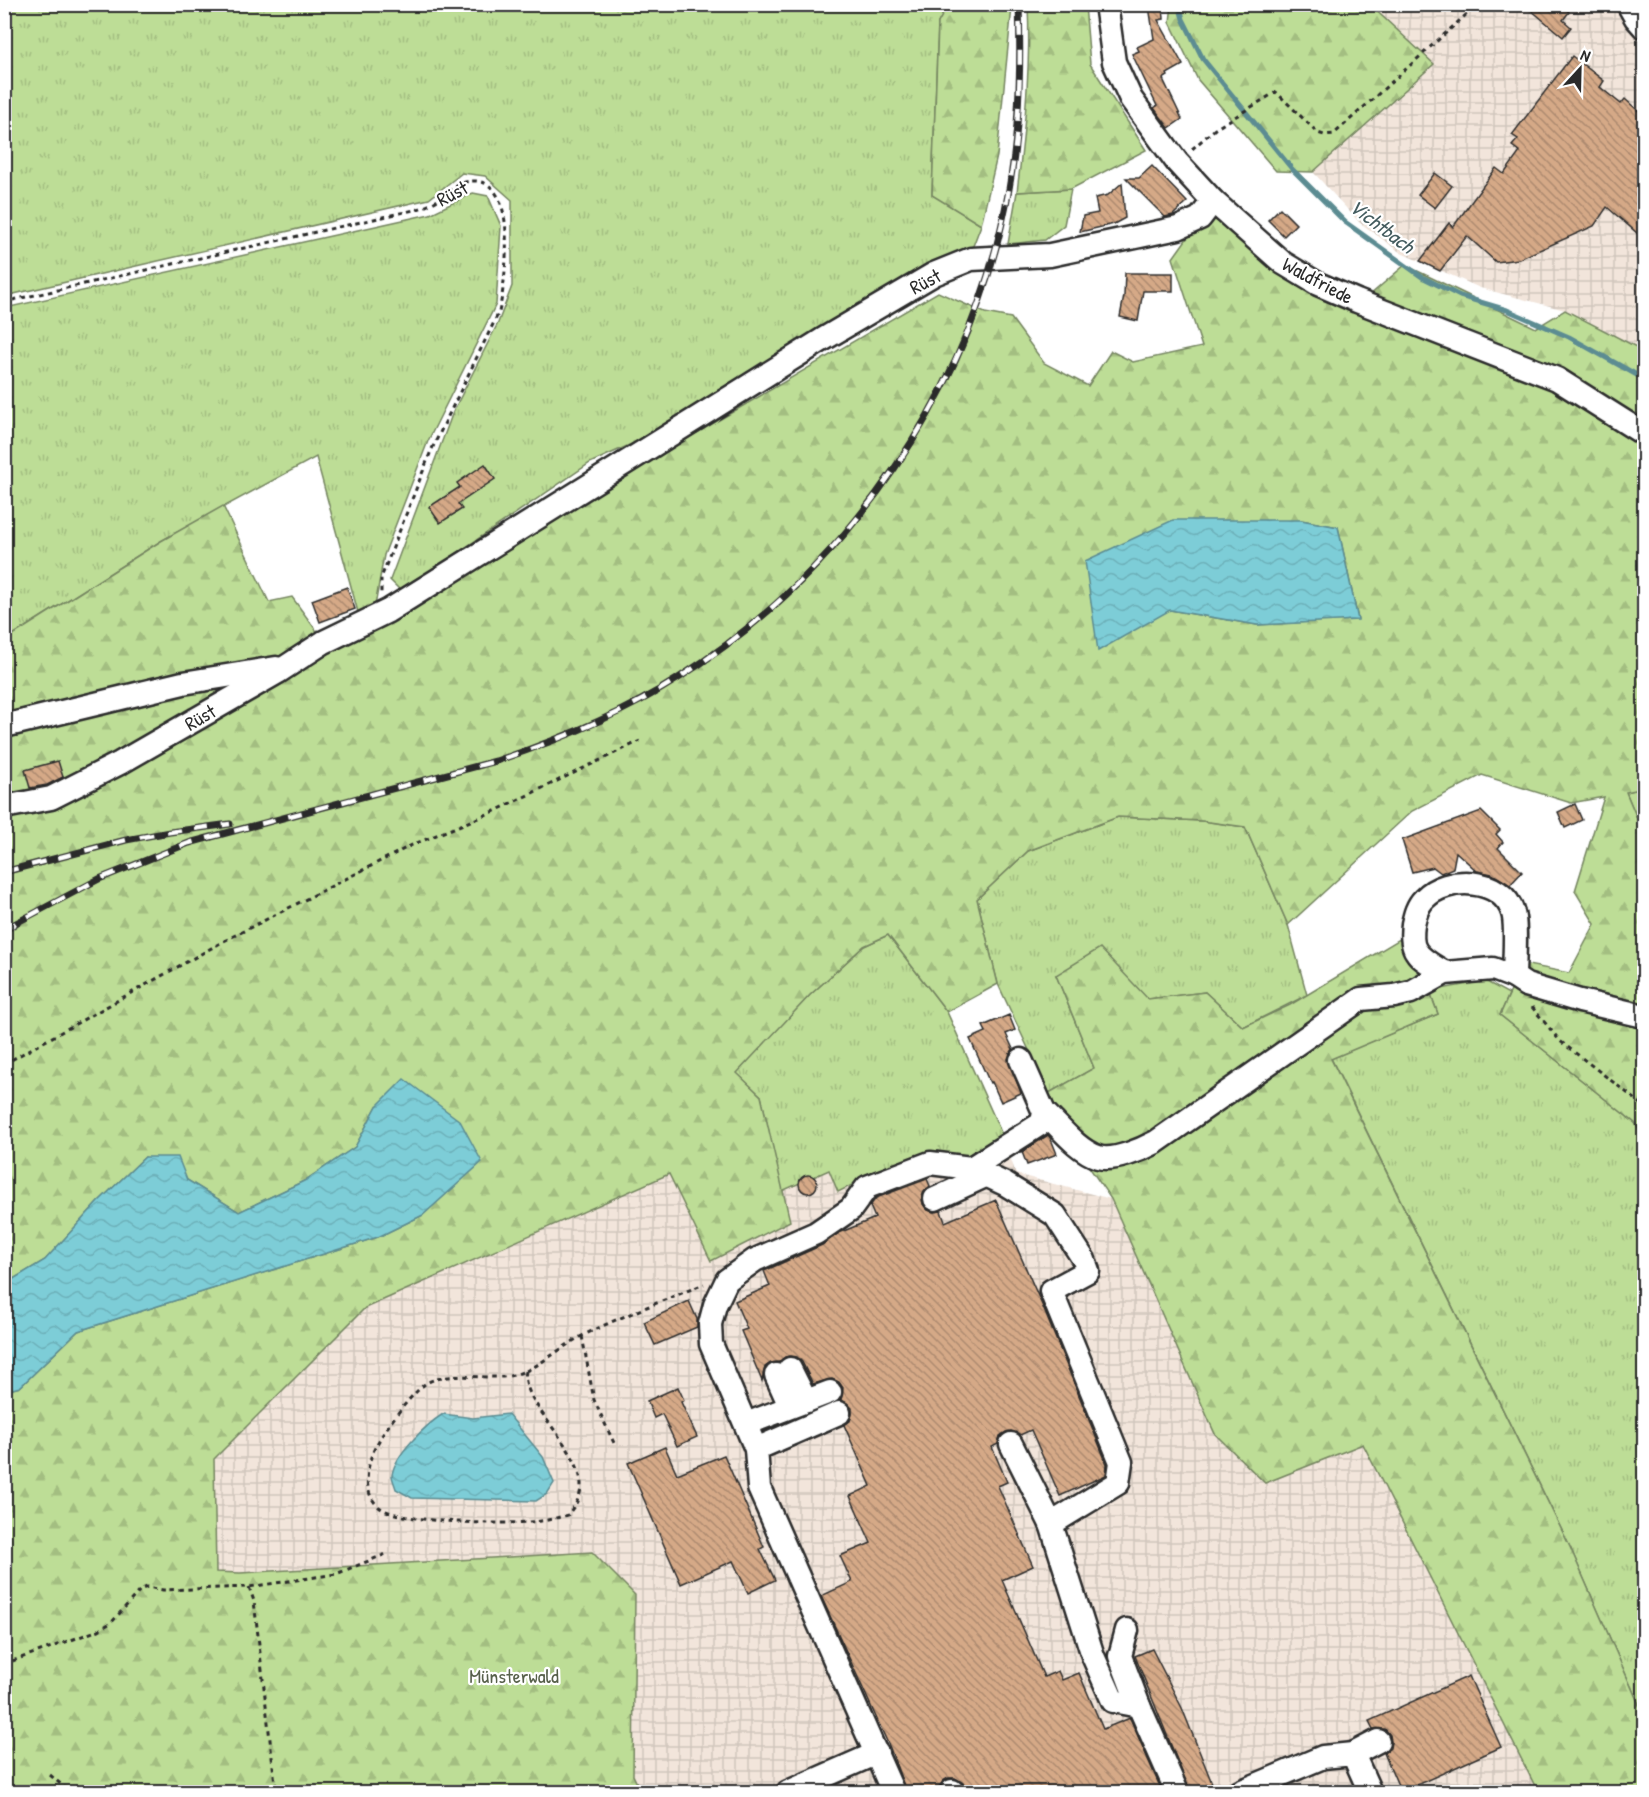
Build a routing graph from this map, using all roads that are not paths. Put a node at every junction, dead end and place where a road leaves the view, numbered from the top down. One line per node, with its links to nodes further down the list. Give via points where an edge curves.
1 (1106, 4): 4 (street, Waldfriede, via 1114,62 1131,99 1177,162)
2 (1628, 4): 3 (street)
3 (1644, 27)
4 (1213, 201): 5 (street, Waldfriede, via 1282,263 1318,284 1557,379); 6 (street, Rüst, via 1200,218 1178,228 1050,255 971,259 934,274 388,611 324,642)
5 (1644, 434)
6 (288, 667): 7 (street, via 183,683); 8 (street, Rüst, via 51,798)
7 (4, 726)
8 (4, 807)
9 (1445, 973): 10 (street, via 1493,969); 10 (street, via 1415,951 1412,933 1416,912 1424,899 1436,891 1466,883 1483,886 1508,902 1514,914); 13 (street, via 1411,992 1361,999 1140,1150 1100,1158 1083,1149)
10 (1514, 977): 11 (street, via 1526,985)
11 (1644, 1016)
12 (1022, 1060): 13 (street)
13 (1044, 1112): 14 (street, via 1042,1123)
14 (978, 1172): 15 (street); 20 (street, via 930,1163 867,1187 851,1209 816,1233 756,1260 727,1280 715,1305 711,1344); 23 (street, via 1055,1215 1088,1271 1051,1291 1121,1462 1118,1483)
15 (936, 1199)
16 (783, 1372): 18 (street)
17 (830, 1392): 18 (street)
18 (798, 1403): 20 (street)
19 (839, 1413): 22 (street)
20 (746, 1424): 22 (street)
21 (1011, 1444): 23 (street)
22 (756, 1449): 27 (street, via 759,1488)
23 (1051, 1524): 25 (street, via 1093,1656 1113,1701)
24 (1126, 1630): 25 (street, via 1120,1656)
25 (1139, 1706): 31 (street)
26 (1378, 1741): 28 (street)
27 (877, 1753): 29 (street); 30 (street)
28 (1353, 1754): 32 (street, via 1323,1756); 33 (street)
29 (788, 1792)
30 (893, 1792)
31 (1177, 1792)
32 (1240, 1792)
33 (1370, 1792)

